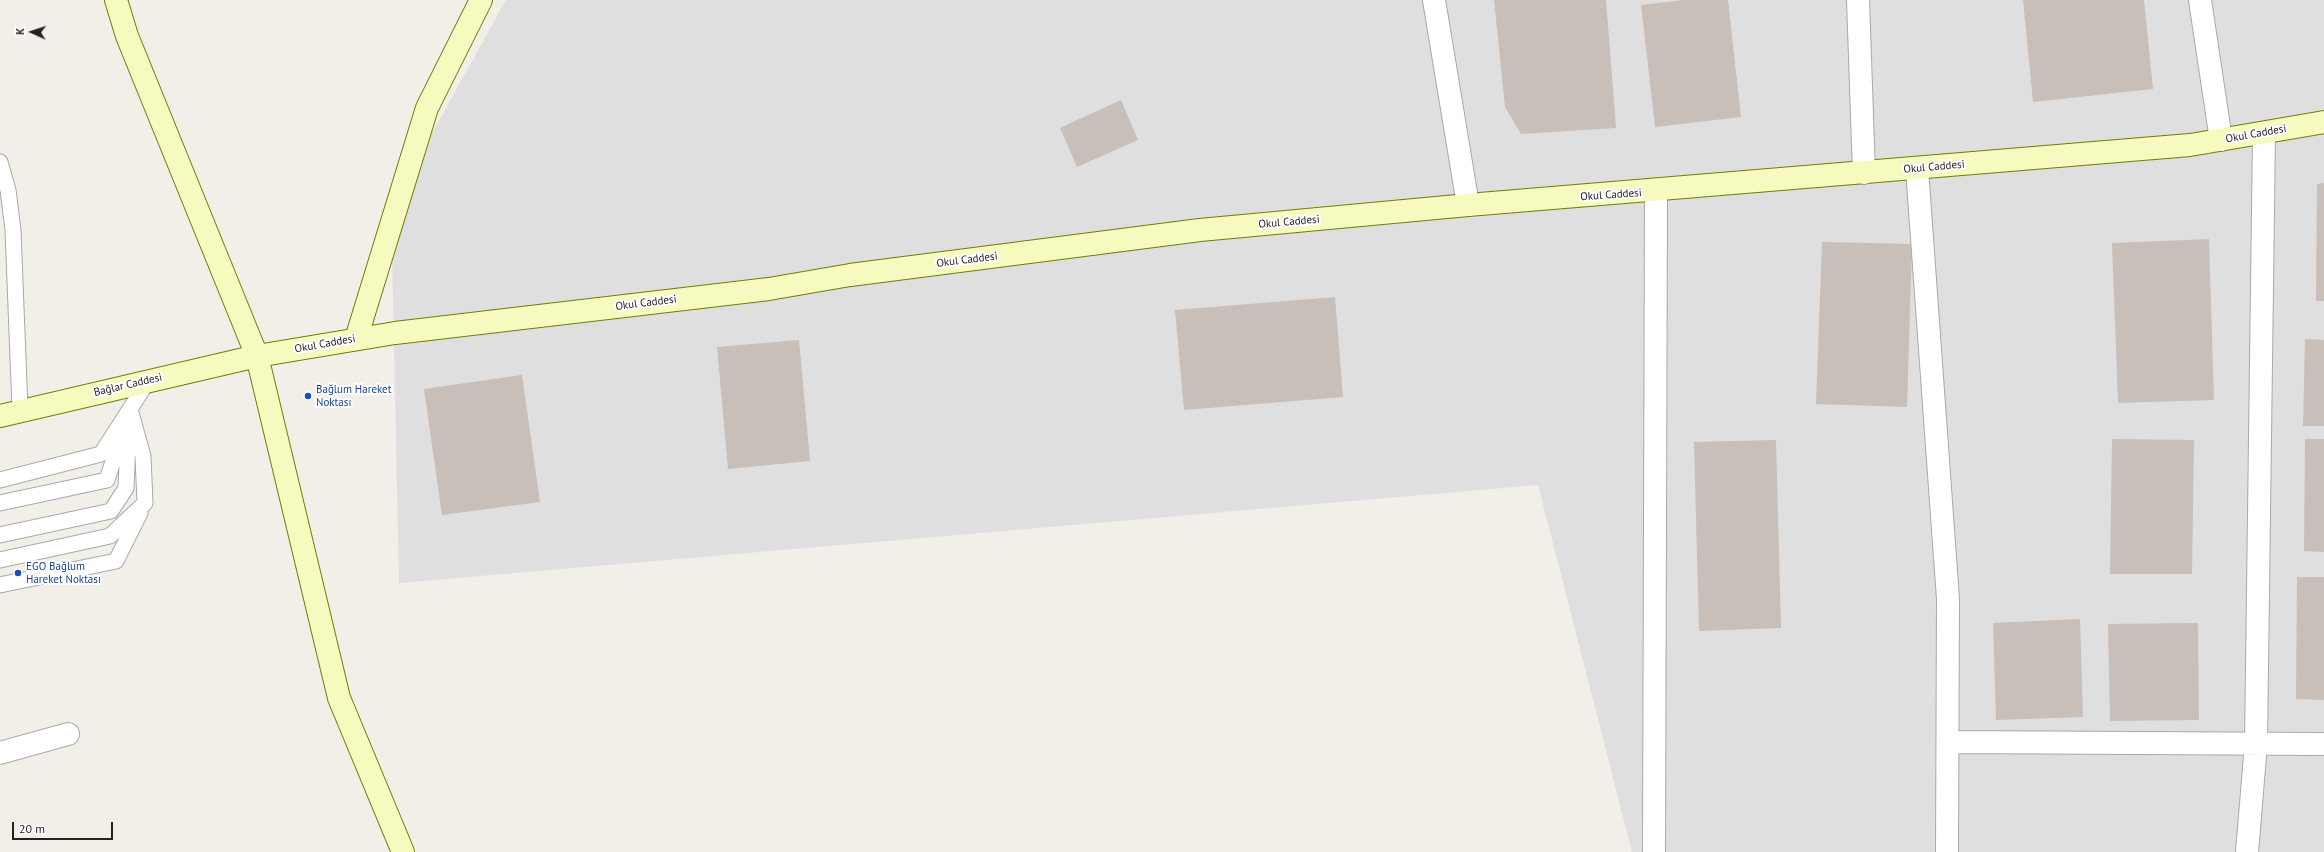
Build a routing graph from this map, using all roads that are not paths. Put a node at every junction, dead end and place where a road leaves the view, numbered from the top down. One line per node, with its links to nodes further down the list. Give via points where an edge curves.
1 (116, 0): 15 (main road, via 126,36)
2 (481, 0): 14 (main road, via 427,108)
3 (1434, 0): 13 (street)
4 (1858, 0): 11 (street)
5 (2200, 0): 8 (street)
6 (2324, 122): 7 (main road, Okul Caddesi)
7 (2264, 133): 8 (main road, Okul Caddesi); 27 (street)
8 (2221, 140): 10 (main road, Okul Caddesi, via 2190,145)
9 (0, 162): 18 (lane, via 8,190 13,230)
10 (1918, 169): 11 (main road, Okul Caddesi); 26 (street, via 1948,599)
11 (1864, 173): 12 (main road, Okul Caddesi)
12 (1656, 191): 13 (main road, Okul Caddesi); 31 (street)
13 (1468, 205): 14 (main road, Okul Caddesi, via 1200,230 850,275 769,289)
14 (356, 339): 15 (main road, Okul Caddesi)
15 (257, 356): 16 (main road, Bağlar Caddesi); 30 (main road, via 339,698)
16 (148, 380): 17 (lane); 18 (main road, Bağlar Caddesi)
17 (130, 408): 19 (lane, via 101,454); 20 (lane, via 107,480); 21 (lane, via 143,456); 22 (lane, via 126,488 111,511)
18 (10, 413)
19 (0, 480)
20 (0, 503)
21 (145, 503): 23 (lane, via 110,536); 24 (lane, via 116,560)
22 (0, 535)
23 (0, 560)
24 (0, 585)
25 (68, 734): 29 (street)
26 (1948, 742): 27 (street); 32 (street)
27 (2256, 744): 28 (street); 33 (street)
28 (2324, 744)
29 (0, 753)
30 (403, 852)
31 (1654, 852)
32 (1947, 852)
33 (2247, 852)

